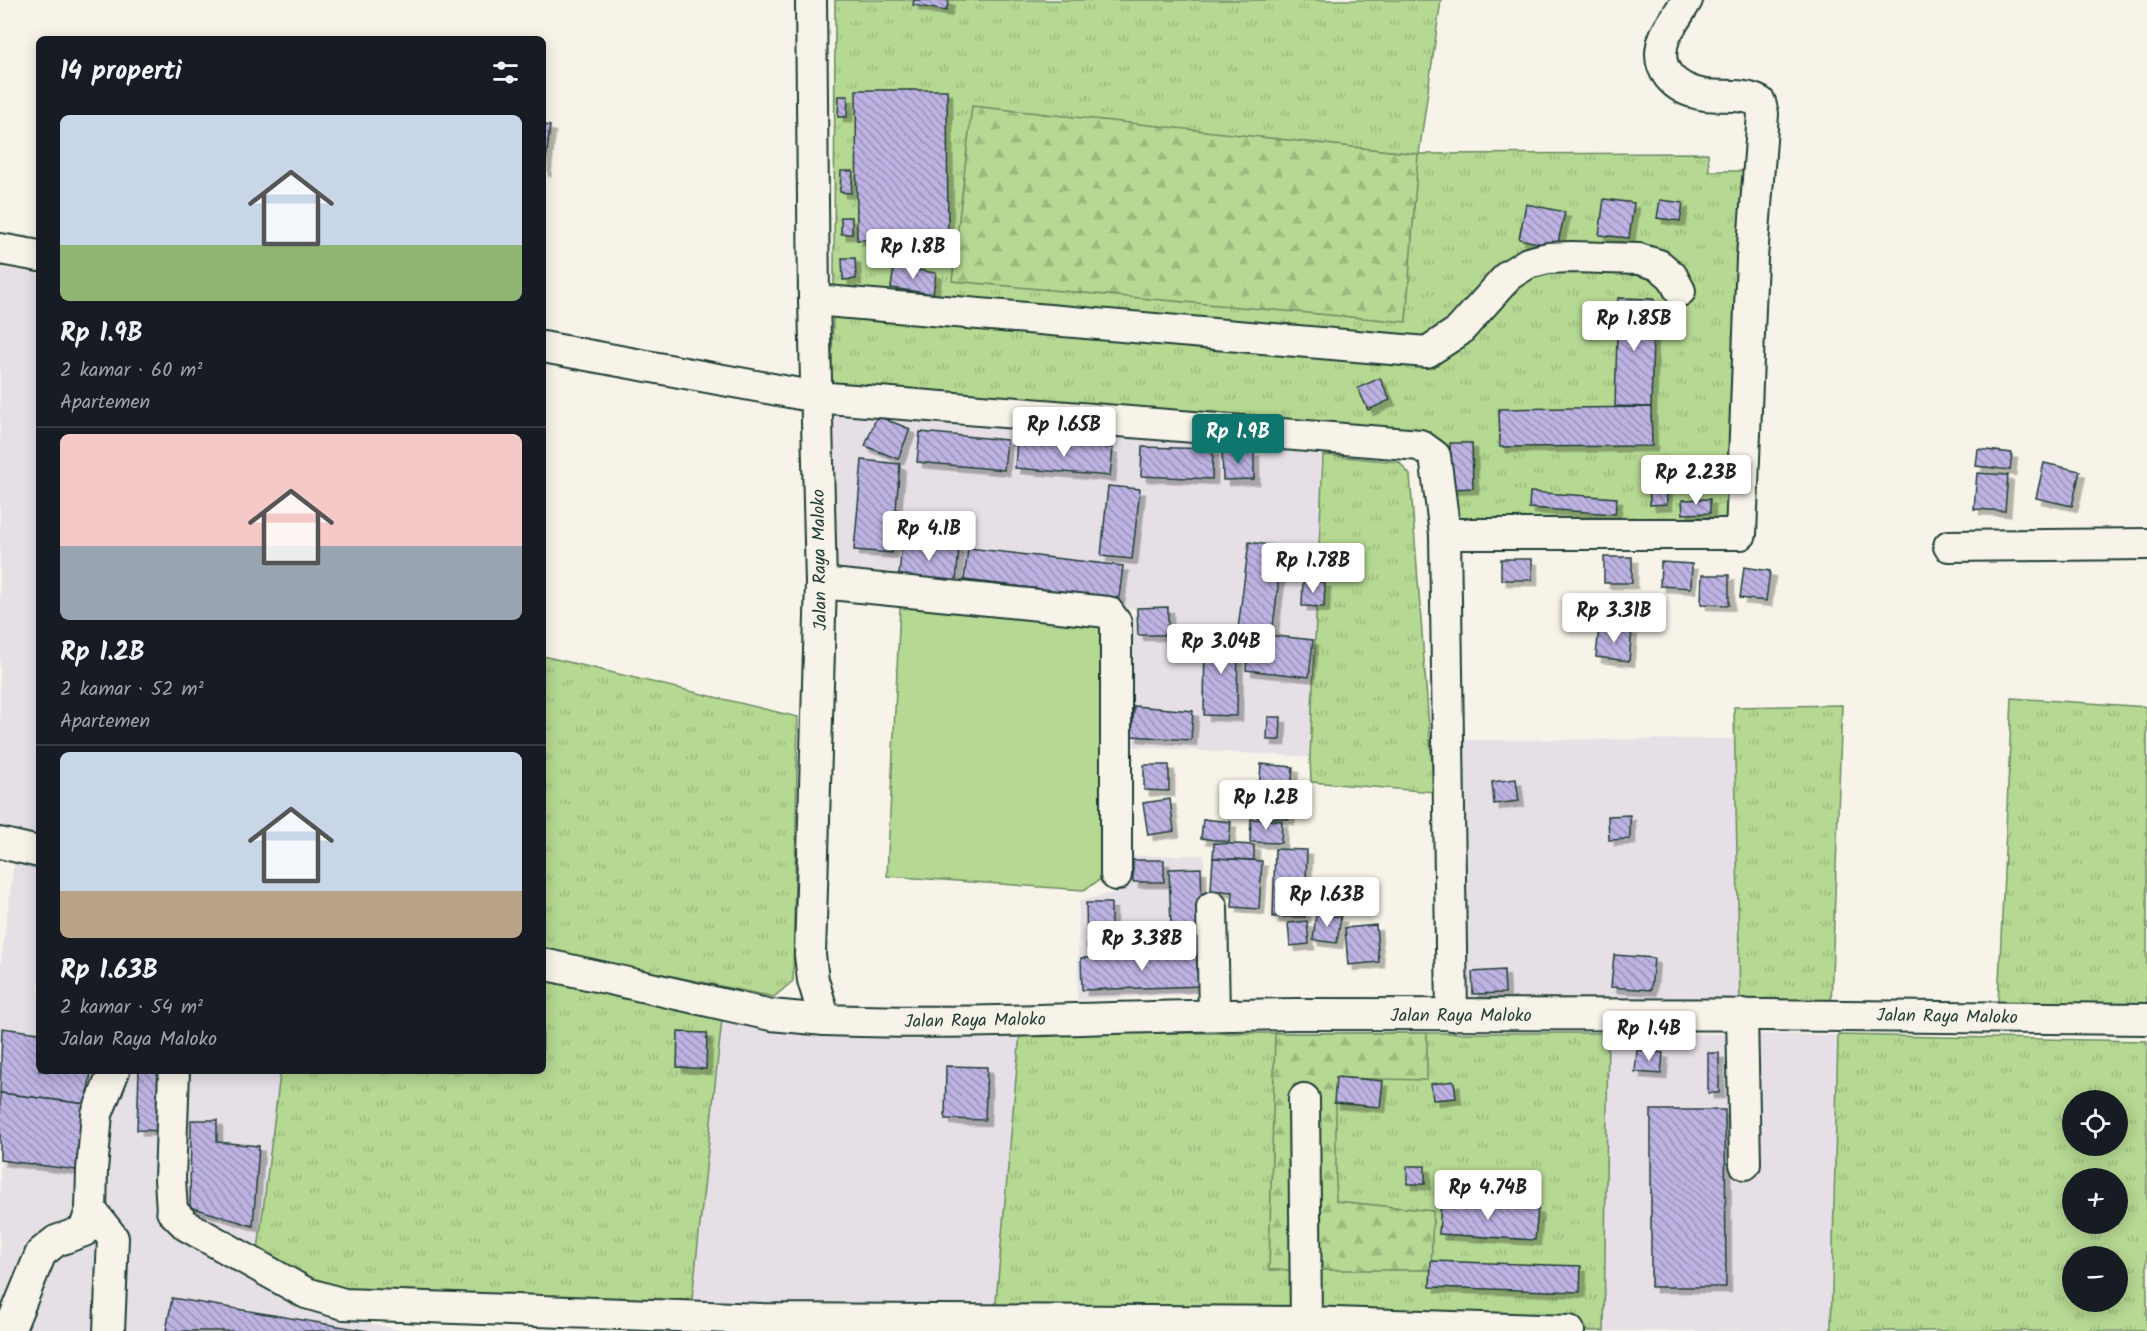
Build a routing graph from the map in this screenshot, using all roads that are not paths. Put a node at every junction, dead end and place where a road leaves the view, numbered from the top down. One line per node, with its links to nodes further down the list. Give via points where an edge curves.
1 (811, 0): 6 (street, Jalan Raya Maloko)
2 (1687, 0): 9 (street, via 1662,48 1668,78 1684,90 1751,97 1760,102 1763,114 1752,258 1741,534)
3 (0, 249): 4 (street)
4 (36, 255)
5 (1680, 291): 6 (street, via 1672,276 1659,265 1639,259 1548,258 1509,274 1459,331 1427,352)
6 (814, 300): 8 (street, Jalan Raya Maloko)
7 (546, 348): 8 (street)
8 (816, 396): 9 (street, via 1420,445 1435,456); 12 (street, Jalan Raya Maloko)
9 (1445, 534): 20 (street)
10 (2147, 544): 11 (street)
11 (1949, 546)
12 (821, 583): 15 (street, via 1108,612 1116,623); 22 (street, Jalan Raya Maloko, via 810,955)
13 (0, 843): 14 (street)
14 (36, 851)
15 (1116, 875)
16 (1212, 908): 19 (street)
17 (546, 965): 22 (street, via 771,1015)
18 (1742, 1014): 20 (street, Jalan Raya Maloko); 21 (street, Jalan Raya Maloko); 26 (street)
19 (1214, 1015): 20 (street, Jalan Raya Maloko); 22 (street, Jalan Raya Maloko)
20 (1452, 1015)
21 (2147, 1019)
22 (825, 1020)
23 (113, 1074): 27 (street, via 97,1114)
24 (174, 1074): 29 (street, via 172,1211 187,1226 306,1293 344,1304)
25 (1304, 1099): 28 (street)
26 (1745, 1164)
27 (91, 1210): 30 (street, via 84,1231 56,1241 41,1253); 31 (street, via 113,1238)
28 (1306, 1322): 29 (street); 32 (street)
29 (1037, 1325)
30 (9, 1331)
31 (109, 1331)
32 (1569, 1331)

